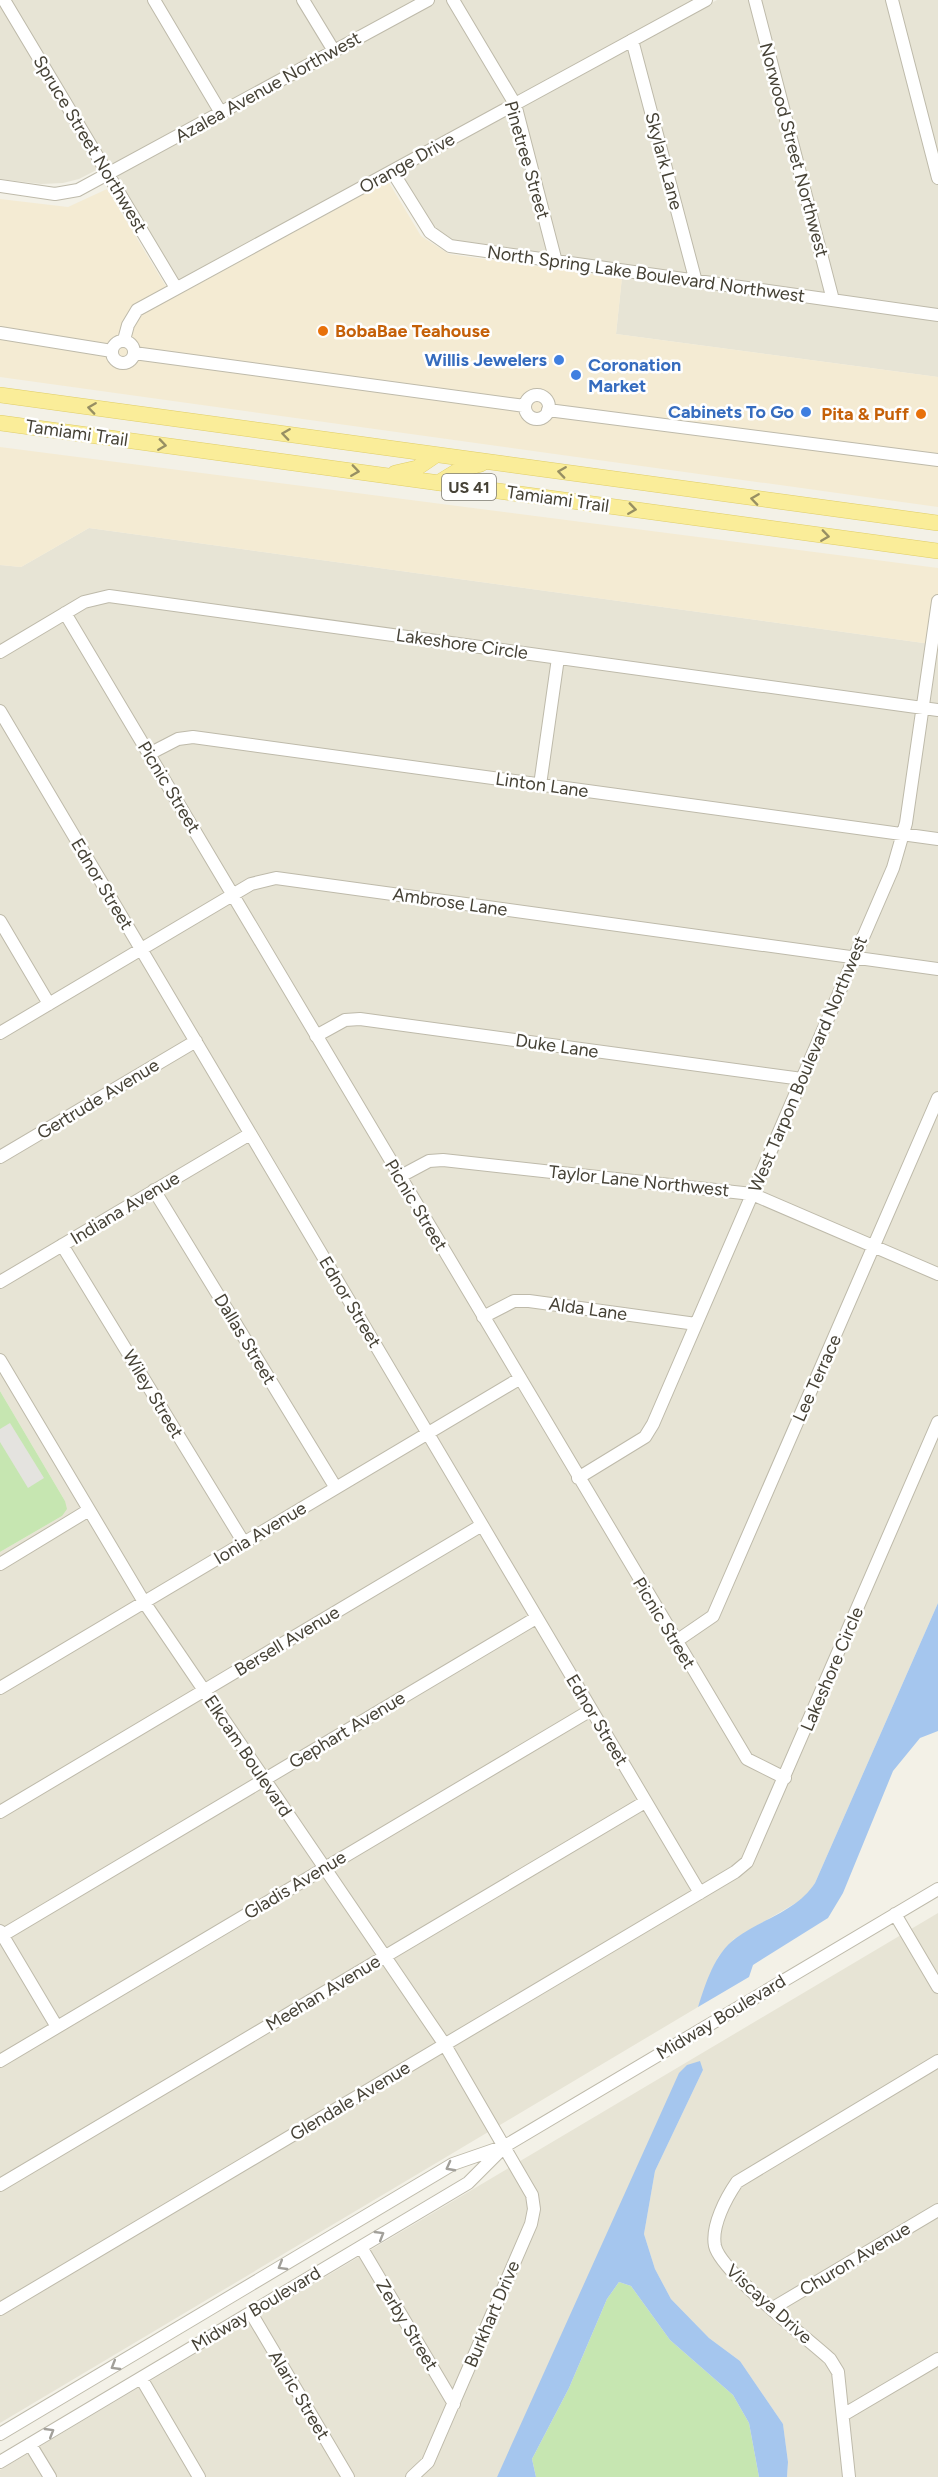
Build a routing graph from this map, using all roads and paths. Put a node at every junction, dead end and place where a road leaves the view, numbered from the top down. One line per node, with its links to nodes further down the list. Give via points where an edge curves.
1 (4, 0): 14 (street, Spruce Street Northwest)
2 (154, 0): 12 (street)
3 (303, 0): 10 (street)
4 (428, 0): 10 (street, Azalea Avenue Northwest)
5 (453, 0): 11 (street, Pinetree Street)
6 (706, 0): 9 (street, Orange Drive)
7 (755, 0): 20 (street, Norwood Street Northwest)
8 (892, 0): 15 (street)
9 (632, 40): 11 (street, Orange Drive); 18 (street, Skylark Lane)
10 (334, 51): 12 (street, Azalea Avenue Northwest)
11 (515, 104): 13 (street, Orange Drive); 17 (street, Pinetree Street)
12 (221, 113): 14 (street, Azalea Avenue Northwest)
13 (392, 171): 17 (street, North Spring Lake Boulevard Northwest, via 439,240 462,249); 19 (street, Orange Drive)
14 (108, 174): 16 (street, Azalea Avenue Northwest, via 67,194); 19 (street, Spruce Street Northwest)
15 (938, 178)
16 (0, 186)
17 (556, 262): 18 (street, North Spring Lake Boulevard Northwest)
18 (696, 282): 20 (street, North Spring Lake Boulevard Northwest)
19 (176, 288): 23 (street, Orange Drive, via 137,310)
20 (833, 300): 21 (street, North Spring Lake Boulevard Northwest)
21 (938, 315)
22 (0, 333): 24 (street)
23 (124, 340): 24 (street, via 117,342); 25 (street, via 133,346)
24 (112, 351): 25 (street, via 116,361 123,363)
25 (134, 353): 29 (street, via 525,406 528,415 535,419 543,418 548,410)
26 (0, 396): 28 (main road, Tamiami Trail / US 41, one-way to 26)
27 (0, 423): 31 (main road, Tamiami Trail / US 41, one-way to 31)
28 (436, 455): 30 (main road, Tamiami Trail / US 41); 31 (main road, via 417,468)
29 (938, 460)
30 (487, 462): 32 (main road, via 459,470); 33 (main road, Tamiami Trail / US 41, one-way to 30)
31 (386, 476): 32 (main road, Tamiami Trail / US 41)
32 (438, 483): 34 (main road, Tamiami Trail / US 41, one-way to 34)
33 (938, 524)
34 (938, 551)
35 (938, 601): 39 (street, West Tarpon Boulevard Northwest)
36 (65, 613): 37 (street, Lakeshore Circle); 38 (street, Lakeshore Circle, via 94,598 109,596); 42 (street, Picnic Street)
37 (0, 652)
38 (558, 657): 39 (street, Lakeshore Circle); 43 (street)
39 (922, 707): 40 (street, Lakeshore Circle); 44 (street, West Tarpon Boulevard Northwest)
40 (938, 710)
41 (0, 711): 48 (street, Ednor Street)
42 (149, 754): 43 (street, Linton Lane, via 178,738 193,737); 46 (street, Picnic Street)
43 (540, 784): 44 (street, Linton Lane)
44 (903, 834): 45 (street, Linton Lane); 49 (street, West Tarpon Boulevard Northwest, via 893,868)
45 (938, 839)
46 (232, 895): 48 (street, Ambrose Lane); 49 (street, Ambrose Lane, via 261,879 276,878); 53 (street, Picnic Street)
47 (0, 921): 51 (street)
48 (141, 949): 51 (street, Ambrose Lane); 54 (street, Ednor Street)
49 (854, 957): 50 (street, Ambrose Lane); 55 (street, West Tarpon Boulevard Northwest)
50 (938, 969)
51 (49, 1004): 52 (street, Ambrose Lane)
52 (0, 1033)
53 (316, 1036): 55 (street, Duke Lane, via 345,1020 360,1019); 59 (street, Picnic Street)
54 (195, 1041): 57 (street, Ednor Street); 58 (street, Gertrude Avenue)
55 (802, 1079): 61 (street, West Tarpon Boulevard Northwest)
56 (938, 1098): 63 (street, Lee Terrace)
57 (250, 1134): 60 (street, Indiana Avenue); 71 (street, Ednor Street)
58 (0, 1157)
59 (399, 1177): 61 (street, Taylor Lane Northwest, via 429,1161 443,1160); 66 (street, Picnic Street)
60 (154, 1190): 62 (street, Indiana Avenue); 73 (street, Dallas Street)
61 (752, 1194): 63 (street, Taylor Lane Northwest); 67 (street, West Tarpon Boulevard Northwest)
62 (62, 1245): 65 (street, Indiana Avenue); 76 (street, Wiley Street)
63 (874, 1246): 64 (street, Taylor Lane Northwest); 80 (street, Lee Terrace, via 713,1616)
64 (938, 1274)
65 (0, 1282)
66 (483, 1317): 67 (street, Alda Lane, via 514,1302 529,1301); 69 (street, Picnic Street)
67 (696, 1324): 72 (street, West Tarpon Boulevard Northwest, via 645,1437)
68 (0, 1360): 74 (street, Elkcam Boulevard)
69 (519, 1379): 71 (street, Ionia Avenue); 72 (street, Picnic Street)
70 (938, 1422): 84 (street, Lakeshore Circle)
71 (427, 1434): 73 (street, Ionia Avenue); 75 (street, Ednor Street)
72 (578, 1478): 80 (street, Picnic Street)
73 (336, 1488): 76 (street, Ionia Avenue)
74 (89, 1510): 77 (street); 78 (street, Elkcam Boulevard)
75 (482, 1526): 79 (street, Ednor Street); 82 (street, Bersell Avenue)
76 (244, 1543): 78 (street, Ionia Avenue)
77 (0, 1564)
78 (144, 1602): 81 (street, Ionia Avenue); 82 (street, Elkcam Boulevard)
79 (536, 1617): 83 (street, Ednor Street); 85 (street, Gephart Avenue)
80 (675, 1642): 84 (street, Picnic Street, via 747,1759)
81 (0, 1688)
82 (204, 1691): 85 (street, Elkcam Boulevard); 87 (street, Bersell Avenue)
83 (591, 1710): 86 (street, Ednor Street); 88 (street, Gladis Avenue)
84 (785, 1778): 90 (street, Lakeshore Circle, via 747,1862)
85 (264, 1779): 88 (street, Elkcam Boulevard); 92 (street, Gephart Avenue)
86 (645, 1802): 90 (street, Ednor Street); 93 (street, Meehan Avenue)
87 (0, 1812)
88 (324, 1868): 93 (street, Elkcam Boulevard); 95 (street, Gladis Avenue)
89 (938, 1889): 91 (street, Midway Boulevard)
90 (700, 1893): 96 (street, Glendale Avenue)
91 (895, 1914): 94 (street); 99 (street, Midway Boulevard)
92 (1, 1933): 95 (street)
93 (384, 1957): 96 (street, Elkcam Boulevard); 100 (street, Meehan Avenue)
94 (938, 1987)
95 (57, 2027): 97 (street, Gladis Avenue)
96 (445, 2045): 99 (street, Elkcam Boulevard); 104 (street, Glendale Avenue)
97 (0, 2061)
98 (938, 2061): 103 (street, Viscaya Drive, via 737,2182 715,2232 715,2247 729,2269)
99 (505, 2146): 102 (street, Midway Boulevard, one-way to 99, via 468,2183); 108 (street, Burkhart Drive, via 532,2195 534,2210); 110 (street, Midway Boulevard, one-way to 110, via 453,2164)
100 (0, 2185)
101 (938, 2210): 103 (street, Churon Avenue)
102 (361, 2247): 105 (street, Midway Boulevard); 108 (street, Zerby Street)
103 (773, 2308): 109 (street, Viscaya Drive, via 834,2366 842,2386)
104 (0, 2309)
105 (251, 2313): 107 (street, Midway Boulevard); 115 (street, Alaric Street)
106 (938, 2359): 109 (street)
107 (141, 2378): 111 (street, Midway Boulevard, one-way to 107); 114 (street)
108 (454, 2404): 116 (street, Burkhart Drive, via 428,2462)
109 (843, 2415): 117 (street, Viscaya Drive)
110 (0, 2434)
111 (30, 2444): 112 (street, Midway Boulevard); 113 (street)
112 (0, 2462)
113 (50, 2477)
114 (199, 2477)
115 (348, 2477)
116 (412, 2477)
117 (849, 2477)

